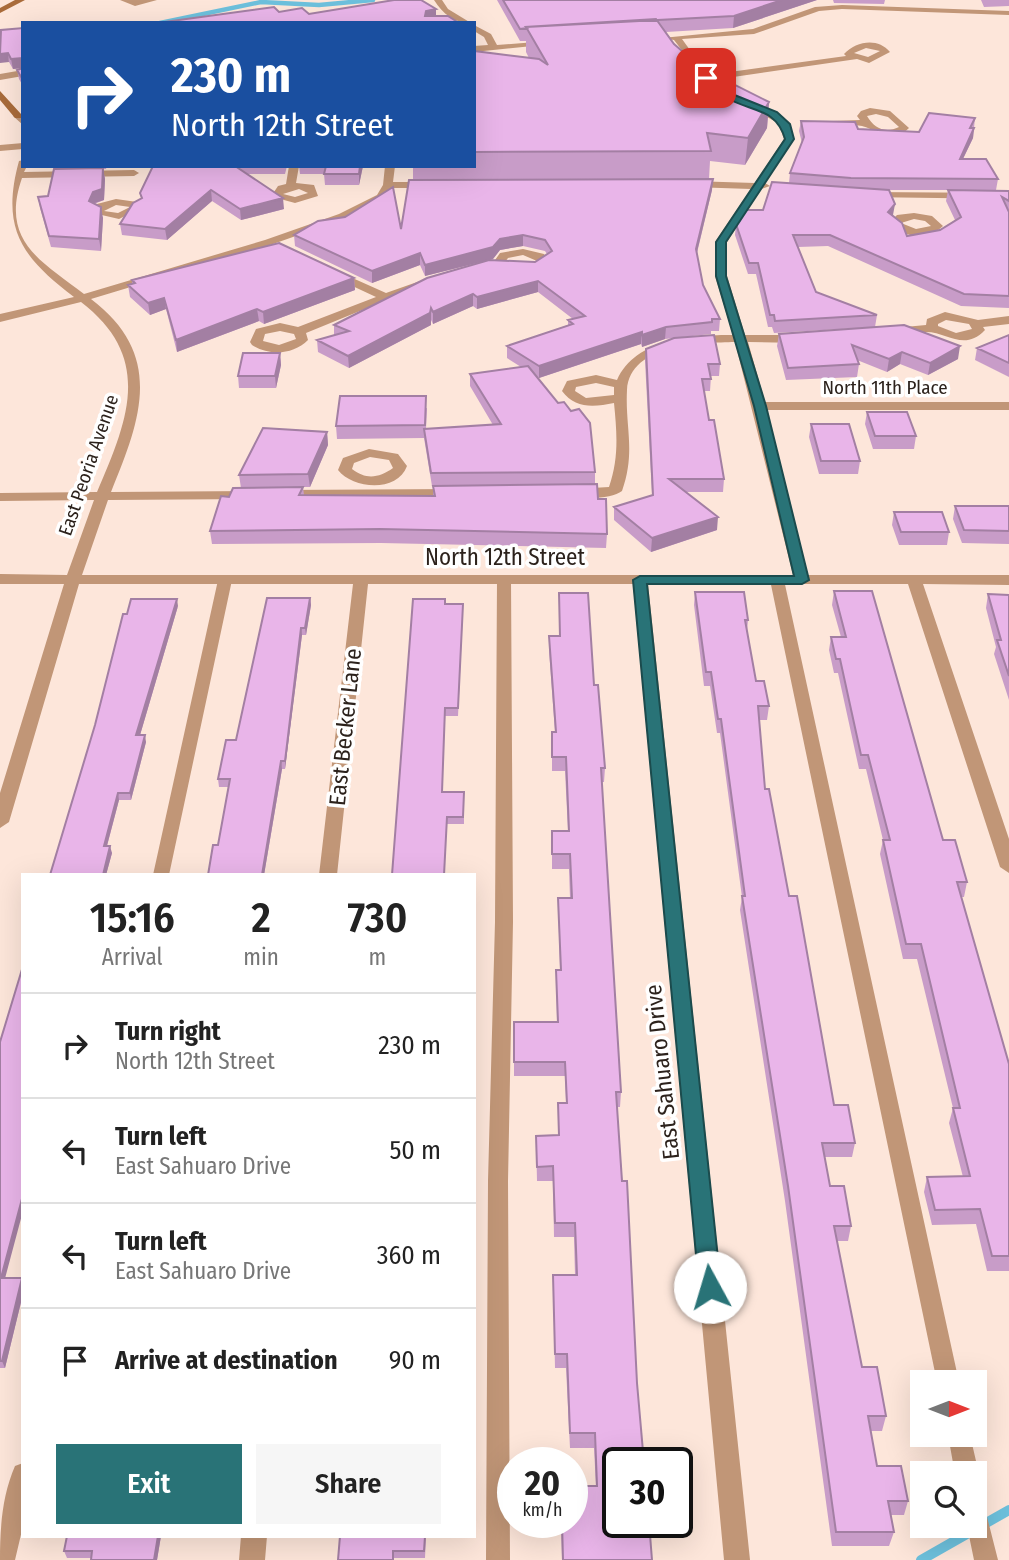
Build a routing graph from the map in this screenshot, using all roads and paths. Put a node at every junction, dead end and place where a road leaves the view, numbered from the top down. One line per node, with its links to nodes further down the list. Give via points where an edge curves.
1 (21, 0): 5 (street)
2 (124, 0): 3 (street, via 135,4)
3 (153, 0)
4 (439, 0): 8 (street, via 440,6)
5 (2, 6)
6 (1009, 13): 10 (street, via 842,7 809,11 754,31)
7 (445, 20): 8 (street)
8 (463, 20)
9 (476, 28): 13 (street, via 488,36)
10 (676, 37): 11 (street); 18 (street)
11 (657, 38)
12 (565, 43): 13 (street)
13 (494, 48): 14 (street)
14 (476, 49)
15 (853, 58): 18 (street)
16 (21, 73): 17 (street)
17 (0, 77)
18 (706, 78): 19 (street)
19 (719, 89)
20 (2, 99): 22 (street)
21 (741, 101): 35 (street, via 764,108 789,124 789,139)
22 (19, 116)
23 (866, 123): 24 (street)
24 (815, 124)
25 (21, 146): 26 (street)
26 (0, 148)
27 (293, 168): 34 (street)
28 (390, 168): 32 (street)
29 (20, 169): 30 (street); 42 (street, East Peoria Avenue)
30 (135, 169): 40 (street)
31 (684, 184): 35 (street)
32 (388, 185): 33 (street); 43 (street, via 381,197 357,210)
33 (439, 185)
34 (292, 186)
35 (759, 186): 36 (street); 58 (street, via 721,242 721,276)
36 (782, 187)
37 (863, 195): 38 (street)
38 (918, 196): 39 (street); 41 (street)
39 (1009, 196)
40 (122, 201)
41 (921, 216)
42 (5, 228): 49 (street, East Peoria Avenue, via 30,256)
43 (269, 242): 44 (street); 49 (street)
44 (282, 248)
45 (499, 263): 46 (street)
46 (483, 265)
47 (327, 270): 50 (street)
48 (429, 281): 50 (street)
49 (82, 298): 51 (street); 64 (street, East Peoria Avenue, via 118,330 135,371 132,412)
50 (385, 298): 55 (street)
51 (0, 318)
52 (1009, 320): 53 (street)
53 (977, 324): 54 (street, via 945,316 934,319); 54 (street, via 976,333 965,336)
54 (933, 328): 56 (street)
55 (299, 331)
56 (886, 332)
57 (809, 339): 58 (street)
58 (743, 341): 59 (street); 62 (street, via 687,341 647,351 625,370 621,391 625,437 615,491)
59 (760, 406): 60 (street, North 11th Place); 72 (street)
60 (1009, 406)
61 (476, 493): 64 (street, via 369,487)
62 (557, 493)
63 (0, 497): 64 (street)
64 (100, 497): 66 (street, East Peoria Avenue)
65 (0, 579): 66 (street, North 12th Street)
66 (74, 580): 67 (street, North 12th Street); 75 (street, East Peoria Avenue)
67 (225, 580): 68 (street, North 12th Street); 77 (lane)
68 (361, 580): 69 (street, North 12th Street); 78 (street, East Becker Lane)
69 (504, 580): 70 (street, North 12th Street); 85 (lane)
70 (640, 580): 71 (street, North 12th Street); 86 (street, East Sahuaro Drive)
71 (777, 580): 72 (street, North 12th Street); 79 (lane)
72 (802, 580): 73 (street, North 12th Street)
73 (914, 580): 74 (street, North 12th Street); 76 (street)
74 (1009, 580)
75 (0, 822)
76 (1009, 867)
77 (161, 873)
78 (328, 873)
79 (945, 1370)
80 (21, 1483): 83 (lane)
81 (254, 1538): 84 (street)
82 (981, 1538): 87 (lane)
83 (4, 1560)
84 (252, 1560)
85 (498, 1560)
86 (737, 1560)
87 (986, 1560)

